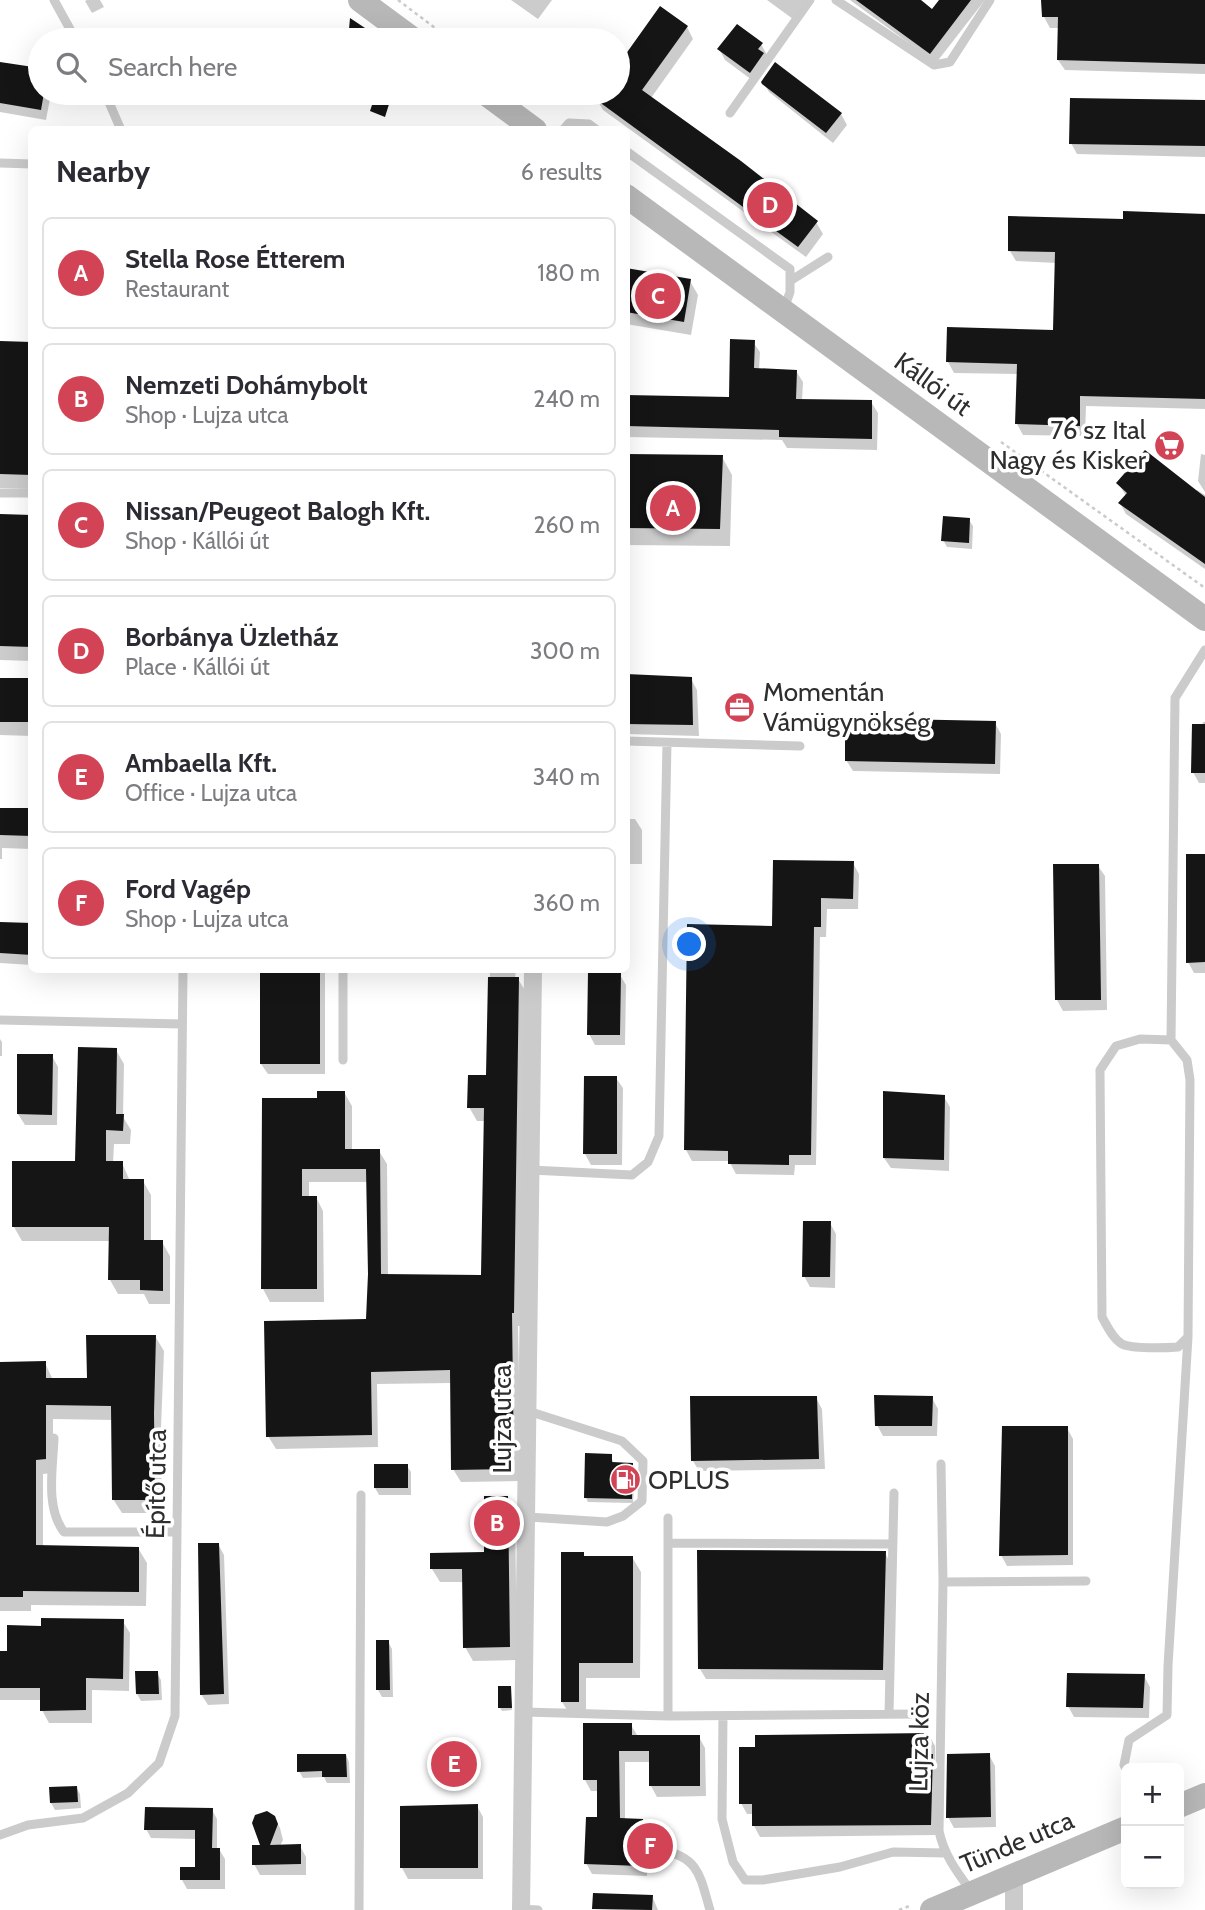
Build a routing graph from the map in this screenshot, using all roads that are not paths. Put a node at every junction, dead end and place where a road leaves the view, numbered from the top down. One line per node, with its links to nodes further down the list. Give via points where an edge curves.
1 (54, 0): 6 (lane)
2 (360, 0): 7 (main road)
3 (810, 0): 10 (lane)
4 (836, 0): 5 (lane, via 934,65 950,62)
5 (990, 0)
6 (69, 28)
7 (398, 28)
8 (110, 105): 11 (lane)
9 (501, 105): 12 (main road)
10 (730, 113)
11 (119, 126)
12 (530, 126)
13 (566, 126): 14 (lane)
14 (592, 126)
15 (630, 154): 20 (lane, via 790,269)
16 (0, 163): 17 (lane)
17 (28, 164)
18 (630, 200): 21 (main road, Kállói út)
19 (828, 257): 20 (lane)
20 (790, 281): 21 (lane)
21 (783, 311): 24 (main road, Kállói út)
22 (0, 492): 23 (lane)
23 (28, 493)
24 (1205, 619)
25 (1205, 650): 34 (lane, via 1175,698)
26 (630, 741): 27 (lane)
27 (667, 743): 28 (lane); 36 (lane, via 659,1136 648,1162 632,1175)
28 (800, 746)
29 (183, 973): 33 (lane, Építő utca)
30 (344, 973): 35 (lane)
31 (533, 973): 36 (street, Lujza utca)
32 (0, 1020): 33 (lane)
33 (182, 1024): 45 (lane, Építő utca)
34 (1171, 1040): 37 (lane, via 1186,1060 1189,1080); 37 (lane, via 1140,1039 1116,1046 1100,1070 1102,1317 1123,1344 1178,1347)
35 (343, 1060)
36 (531, 1170): 38 (street, Lujza utca)
37 (1188, 1337): 55 (lane, via 1167,1715 1129,1740)
38 (528, 1412): 43 (street, Lujza utca); 43 (lane, via 622,1441 643,1461 642,1501 623,1516 607,1522)
39 (54, 1438): 45 (lane, via 52,1507 64,1532)
40 (941, 1464): 49 (lane, Lujza köz)
41 (894, 1493): 47 (lane)
42 (361, 1495): 64 (lane)
43 (528, 1517): 50 (street, Lujza utca)
44 (668, 1518): 46 (lane)
45 (177, 1532): 59 (lane, Építő utca, via 175,1716 159,1763 128,1793 83,1818 29,1825)
46 (668, 1543): 47 (lane); 53 (lane)
47 (892, 1544): 51 (lane)
48 (1086, 1581): 49 (lane)
49 (943, 1582): 61 (lane, Lujza köz, via 939,1831)
50 (524, 1712): 53 (lane); 65 (street, Lujza utca)
51 (889, 1714): 52 (lane); 54 (lane)
52 (917, 1714)
53 (668, 1716): 54 (lane)
54 (723, 1716): 61 (lane, via 722,1819 733,1861 745,1880 840,1867 893,1852)
55 (1124, 1763)
56 (1205, 1795): 57 (main road)
57 (1184, 1804)
58 (1121, 1830): 62 (main road, Tünde utca)
59 (0, 1835)
60 (662, 1850): 67 (lane, via 682,1854 698,1871)
61 (945, 1853): 63 (lane, Lujza köz)
62 (1014, 1876): 63 (main road, Tünde utca); 69 (street)
63 (972, 1892): 68 (main road, Tünde utca)
64 (359, 1910)
65 (521, 1910): 66 (lane)
66 (538, 1910)
67 (710, 1910)
68 (932, 1910)
69 (1014, 1910)

